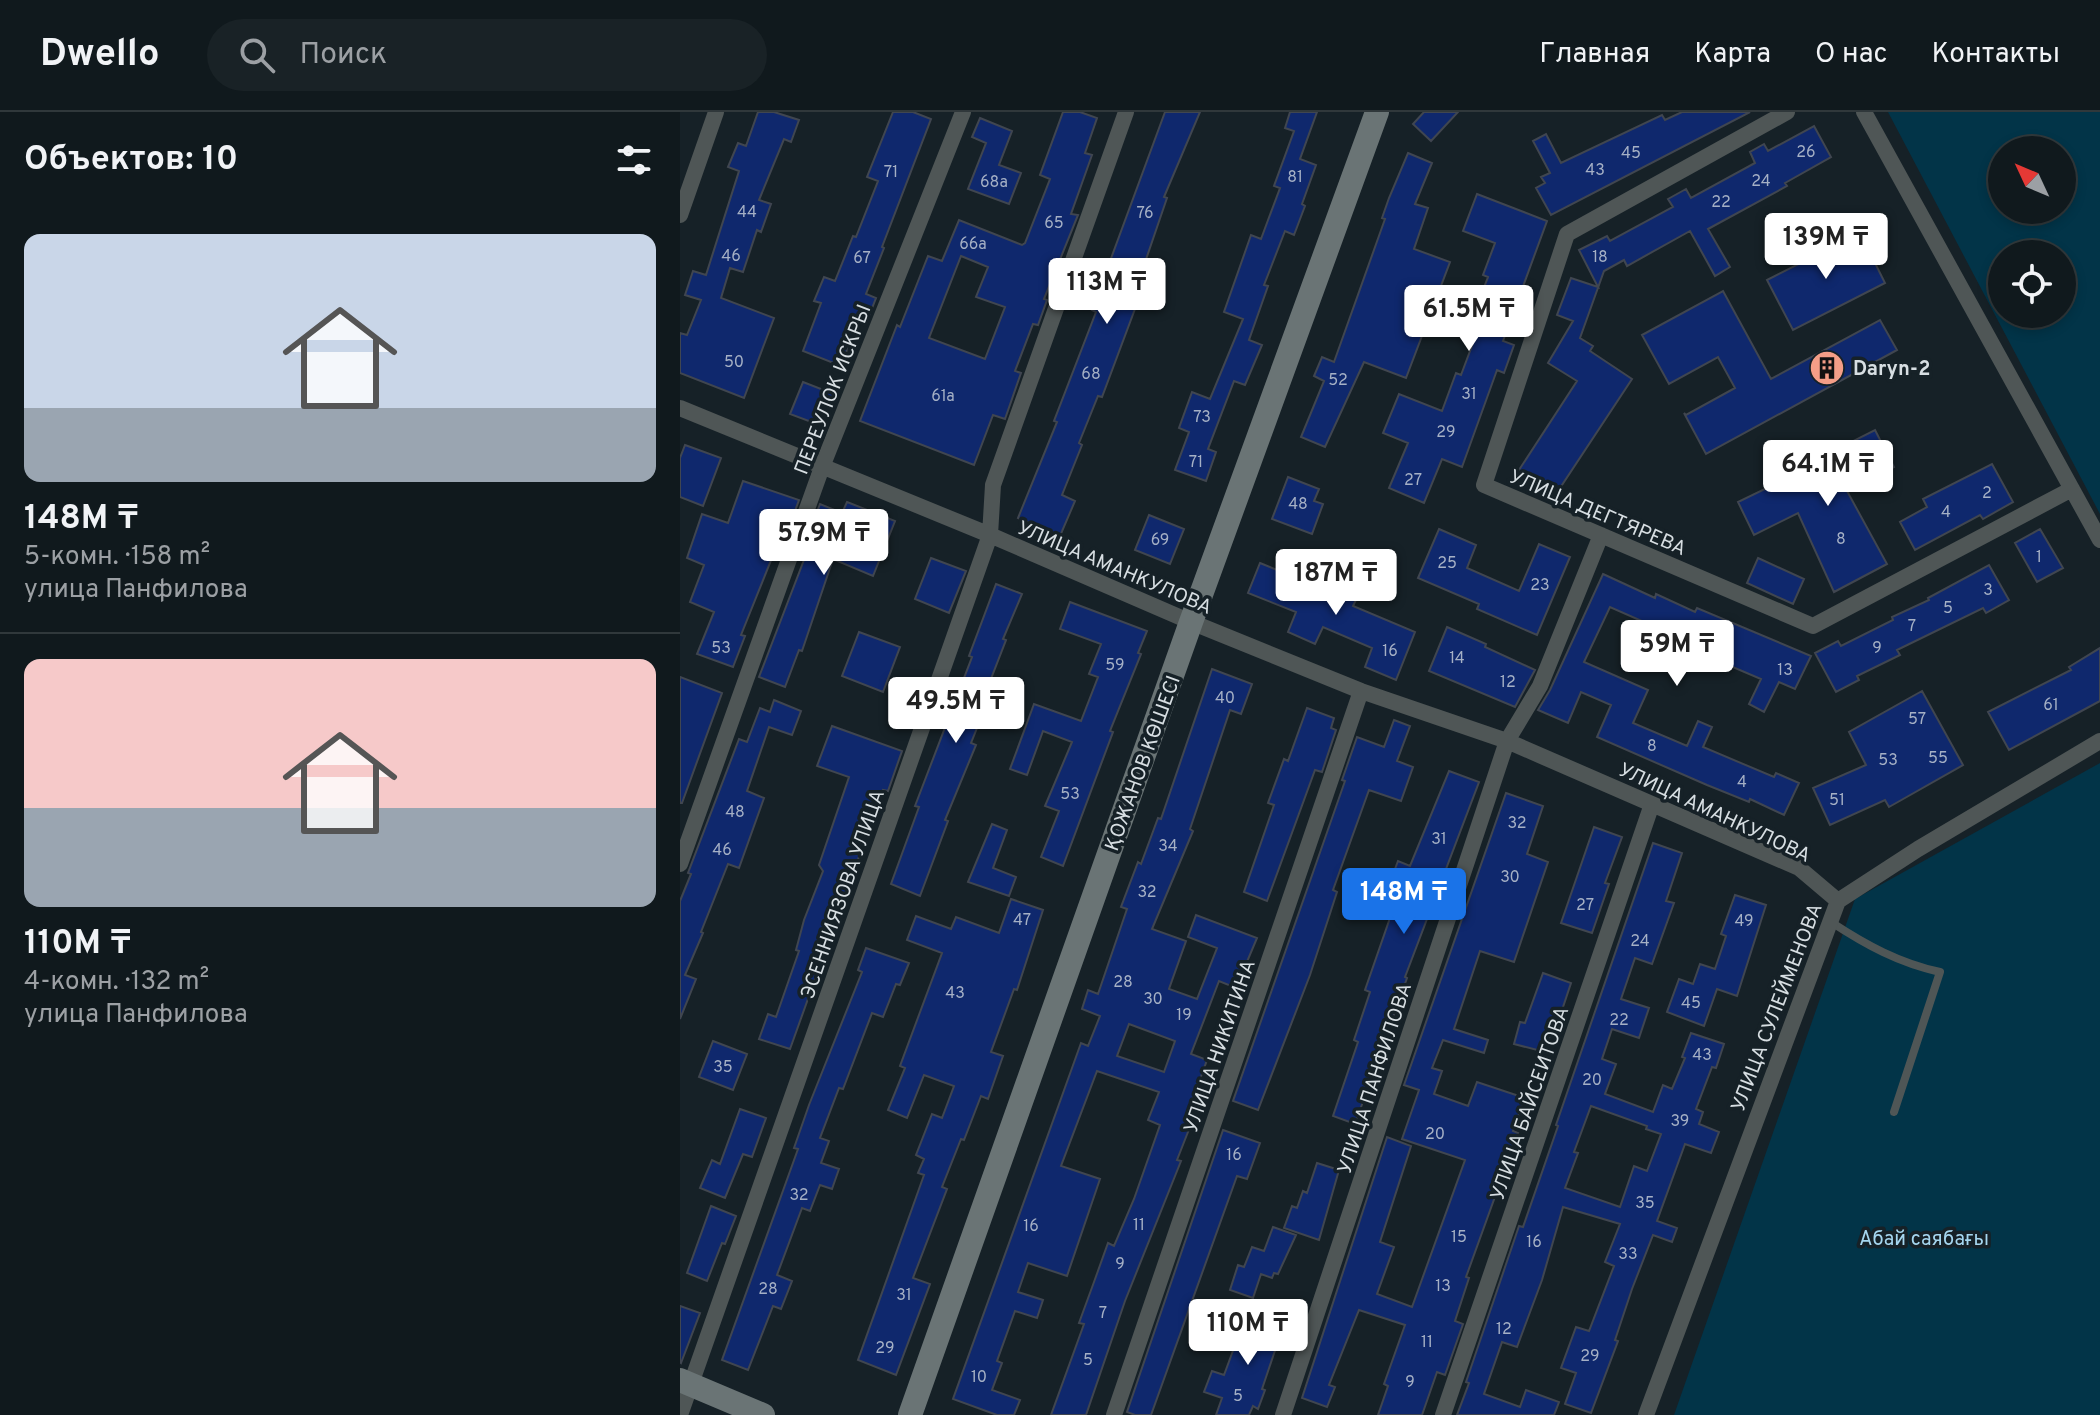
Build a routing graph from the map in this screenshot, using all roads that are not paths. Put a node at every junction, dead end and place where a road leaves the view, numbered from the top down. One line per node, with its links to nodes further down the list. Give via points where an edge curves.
1 (716, 112): 7 (street)
2 (963, 112): 9 (street, ПЕРЕУЛОК ИСКРЫ)
3 (1126, 112): 11 (street, ЭСЕННИЯЗОВА УЛИЦА, via 993,485)
4 (1377, 112): 14 (main road, ҚОЖАНОВ КӨШЕСІ)
5 (1787, 112): 12 (street, УЛИЦА ДЕГТЯРЕВА, via 1567,234 1484,485)
6 (1864, 112): 10 (street)
7 (680, 215)
8 (680, 408): 9 (street, УЛИЦА АМАНКУЛОВА)
9 (822, 467): 11 (street, УЛИЦА АМАНКУЛОВА); 19 (street, ПЕРЕУЛОК ИСКРЫ)
10 (2072, 489): 12 (street, УЛИЦА ДЕГТЯРЕВА, via 1813,626); 13 (street)
11 (990, 535): 14 (street, УЛИЦА АМАНКУЛОВА); 23 (street, ЭСЕННИЯЗОВА УЛИЦА)
12 (1601, 535): 16 (street, УЛИЦА ПАНФИЛОВА, via 1540,686)
13 (2100, 540)
14 (1191, 622): 15 (street, УЛИЦА АМАНКУЛОВА); 26 (main road, ҚОЖАНОВ КӨШЕСІ)
15 (1361, 691): 16 (street, УЛИЦА АМАНКУЛОВА); 27 (street, УЛИЦА НИКИТИНА)
16 (1507, 741): 18 (street, УЛИЦА АМАНКУЛОВА); 28 (street, УЛИЦА ПАНФИЛОВА)
17 (2100, 741): 20 (street, УЛИЦА СУЛЕЙМЕНОВА)
18 (1652, 804): 20 (street, УЛИЦА АМАНКУЛОВА, via 1799,868); 29 (street, УЛИЦА БАЙСЕИТОВА)
19 (680, 864)
20 (1838, 901): 21 (street, УЛИЦА СУЛЕЙМЕНОВА)
21 (1830, 922): 22 (lane, via 1898,960 1940,972); 30 (street, УЛИЦА СУЛЕЙМЕНОВА)
22 (1894, 1112)
23 (685, 1383): 24 (street, ЭСЕННИЯЗОВА УЛИЦА); 25 (main road)
24 (680, 1415)
25 (763, 1415)
26 (910, 1415)
27 (1114, 1415)
28 (1283, 1415)
29 (1443, 1415)
30 (1646, 1415)

